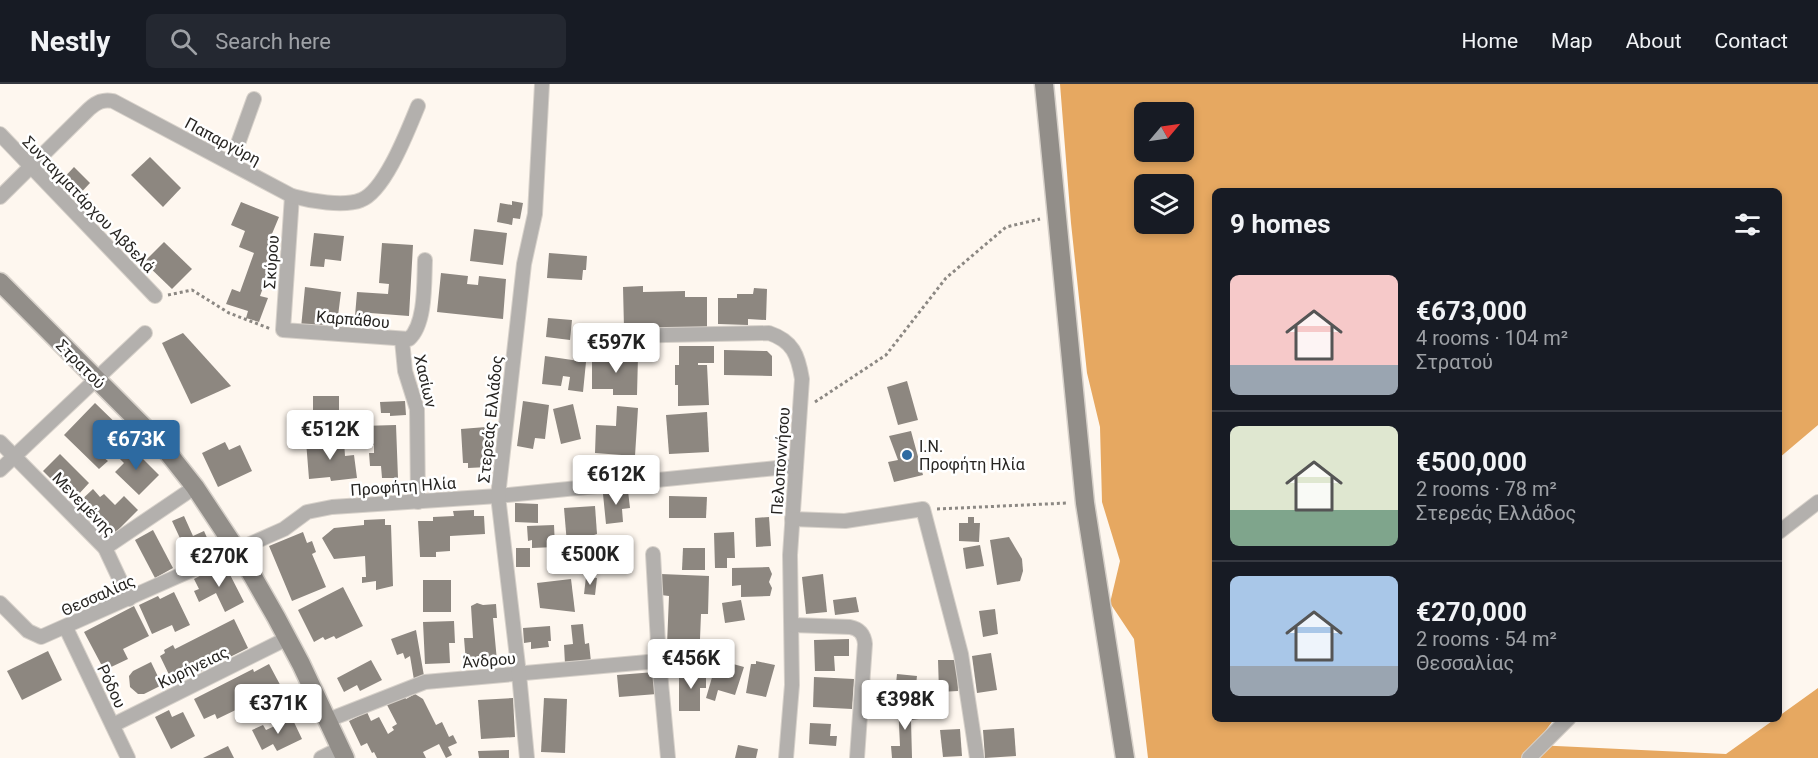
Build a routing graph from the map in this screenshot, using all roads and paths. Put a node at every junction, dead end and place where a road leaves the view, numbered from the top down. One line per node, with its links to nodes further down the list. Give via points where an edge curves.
1 (542, 84): 25 (street, Στερεάς Ελλάδος, via 535,214 524,264)
2 (1044, 84): 10 (street)
3 (254, 99): 6 (street)
4 (418, 106): 8 (street, Παπαργύρη, via 395,158 369,196 352,202)
5 (0, 134): 7 (street, Συνταγματάρχου Αβδελά)
6 (231, 163): 7 (street, Παπαργύρη, via 107,100 89,109); 8 (street, Παπαργύρη)
7 (31, 166): 9 (street, Παπαργύρη); 13 (street, Συνταγματάρχου Αβδελά)
8 (292, 196): 14 (street, Σκύρου)
9 (0, 197)
10 (1055, 215): 19 (path, via 1006,227 946,278 886,355); 27 (street)
11 (425, 260): 17 (street, Καρπάθου, via 420,316 411,337)
12 (0, 282): 18 (street, Στρατού)
13 (155, 296): 14 (path, via 192,290 229,313 269,329)
14 (283, 330): 17 (street, Καρπάθου)
15 (145, 333): 18 (street)
16 (618, 336): 19 (street, Πελοποννήσου, via 769,333 782,338 799,361)
17 (402, 340): 26 (street, Χασίων, via 405,371 417,409)
18 (96, 379): 21 (street); 24 (street, Στρατού, via 171,456)
19 (800, 414): 22 (street, Πελοποννήσου)
20 (0, 442): 21 (street, Μενεμένης)
21 (14, 456): 23 (street); 32 (street, Μενεμένης)
22 (796, 466): 25 (street, Προφήτη Ηλία); 30 (street, Πελοποννήσου)
23 (0, 470)
24 (195, 487): 32 (street); 33 (street, Στρατού)
25 (498, 496): 26 (street, Προφήτη Ηλία); 41 (street, Στερεάς Ελλάδος)
26 (418, 502): 33 (street, Προφήτη Ηλία, via 307,512 284,530)
27 (1084, 502): 29 (path); 53 (street)
28 (1818, 502): 31 (street)
29 (923, 510): 30 (street, via 845,521); 52 (street, via 961,654)
30 (792, 519): 37 (street, Πελοποννήσου)
31 (1782, 530)
32 (105, 548): 35 (street, Μενεμένης)
33 (236, 549): 35 (street, Θεσσαλίας); 39 (street, Στρατού)
34 (654, 554): 40 (street)
35 (129, 599): 38 (street, Θεσσαλίας)
36 (0, 603): 38 (street, Θεσσαλίας, via 38,637)
37 (792, 625): 50 (street, Πελοποννήσου); 51 (street, via 850,627 864,636)
38 (66, 628): 44 (street, Ρόδου)
39 (288, 638): 42 (street, Στρατού); 44 (street, Κυρήνειας)
40 (659, 661): 41 (street, Άνδρου); 49 (street)
41 (519, 674): 42 (street, Άνδρου, via 425,682); 48 (street, Στερεάς Ελλάδος)
42 (328, 720): 45 (street, Στρατού)
43 (1565, 722): 54 (street)
44 (112, 725): 46 (street, Ρόδου)
45 (343, 753): 47 (street)
46 (128, 758)
47 (321, 758)
48 (527, 758)
49 (668, 758)
50 (786, 758)
51 (857, 758)
52 (977, 758)
53 (1125, 758)
54 (1529, 758)

